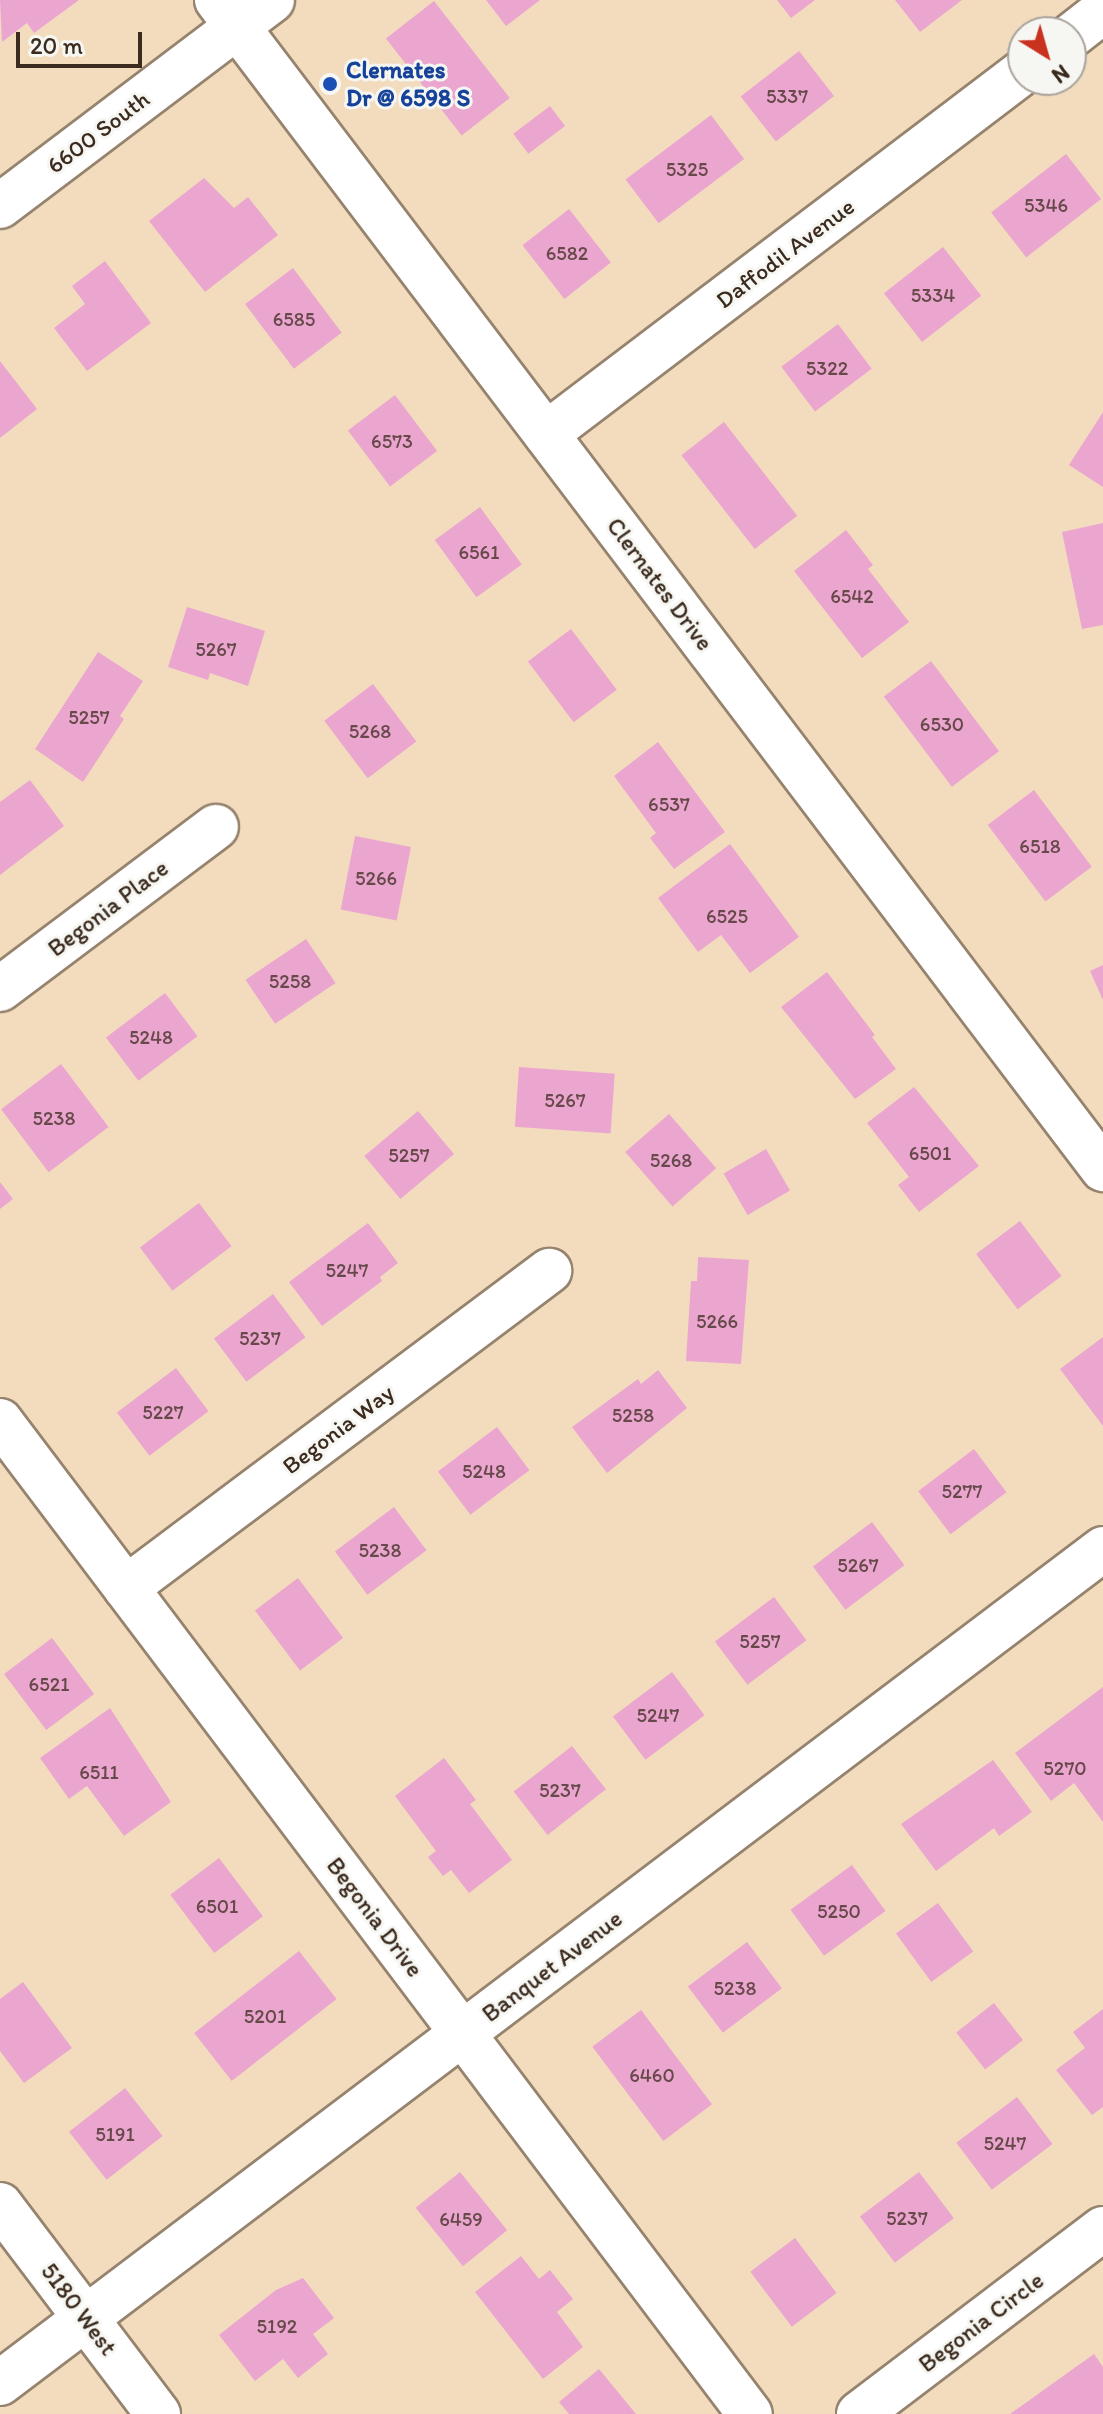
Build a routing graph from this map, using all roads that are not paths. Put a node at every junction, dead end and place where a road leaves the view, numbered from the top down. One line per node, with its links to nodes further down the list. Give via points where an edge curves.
1 (272, 0): 3 (street, 6600 South)
2 (1103, 11): 4 (street)
3 (227, 13): 6 (street, 6600 South); 7 (street, Clernates Drive)
4 (1087, 24)
5 (1007, 84): 7 (street, Daffodil Avenue)
6 (0, 206)
7 (546, 434): 10 (street, Clernates Drive)
8 (216, 827): 9 (street, Begonia Place)
9 (0, 989)
10 (1103, 1169)
11 (549, 1271): 14 (street, Begonia Way)
12 (0, 1421): 14 (street, Begonia Drive)
13 (1103, 1549): 15 (street, Banquet Avenue)
14 (126, 1588): 15 (street, Begonia Drive)
15 (462, 2033): 18 (street, Banquet Avenue); 21 (street, Begonia Drive)
16 (0, 2205): 18 (street, 5180 West)
17 (1103, 2229): 22 (street, Begonia Circle)
18 (86, 2318): 19 (street, Banquet Avenue); 20 (street, 5180 West)
19 (0, 2383)
20 (158, 2414)
21 (750, 2414)
22 (859, 2414)

